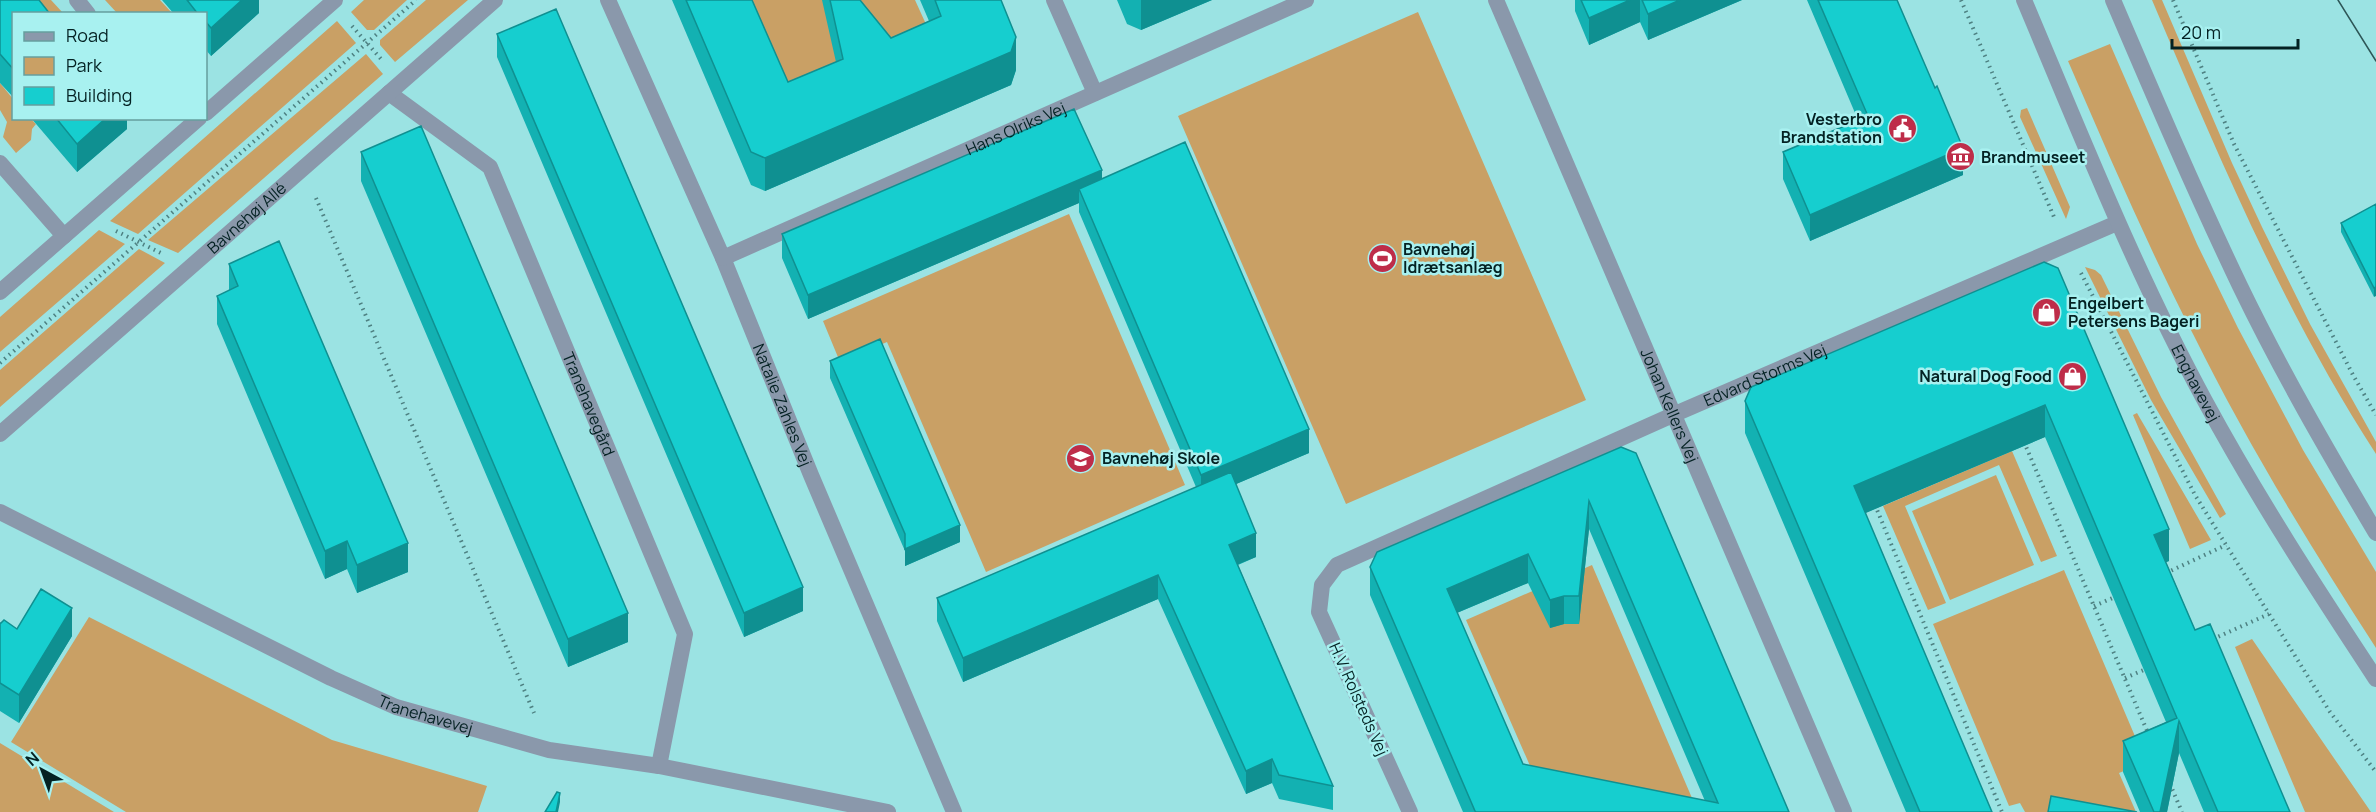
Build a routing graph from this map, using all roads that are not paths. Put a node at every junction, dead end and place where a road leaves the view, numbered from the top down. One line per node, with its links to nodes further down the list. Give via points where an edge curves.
1 (77, 0): 10 (street)
2 (495, 0): 11 (street, Bavnehøj Allé)
3 (608, 0): 18 (street, Natalie Zahles Vej)
4 (1054, 0): 12 (street)
5 (1306, 0): 12 (street, Hans Olriks Vej)
6 (1496, 0): 20 (street, Johan Kellers Vej)
7 (2024, 0): 16 (street, Enghavevej)
8 (2114, 0): 23 (street, via 2241,287)
9 (329, 2): 13 (street)
10 (86, 12)
11 (389, 93): 21 (street, Bavnehøj Allé); 26 (street, Tranehavegård, via 490,167 685,634)
12 (1095, 93): 18 (street, Hans Olriks Vej)
13 (207, 112)
14 (188, 122): 17 (street)
15 (0, 163): 17 (street)
16 (2117, 223): 20 (street, Edvard Storms Vej); 25 (street, Enghavevej, via 2204,400 2275,524)
17 (64, 236): 19 (street)
18 (723, 258): 28 (street, Natalie Zahles Vej)
19 (0, 292)
20 (1675, 414): 24 (street, Edvard Storms Vej, via 1337,565); 30 (street, Johan Kellers Vej)
21 (0, 435)
22 (0, 512): 26 (street, Tranehavevej, via 396,707 549,750)
23 (2376, 533)
24 (1322, 585): 29 (street, H.V. Rolsteds Vej, via 1319,612)
25 (2376, 680)
26 (659, 766): 27 (street, Tranehavevej)
27 (888, 812)
28 (954, 812)
29 (1410, 812)
30 (1844, 812)

